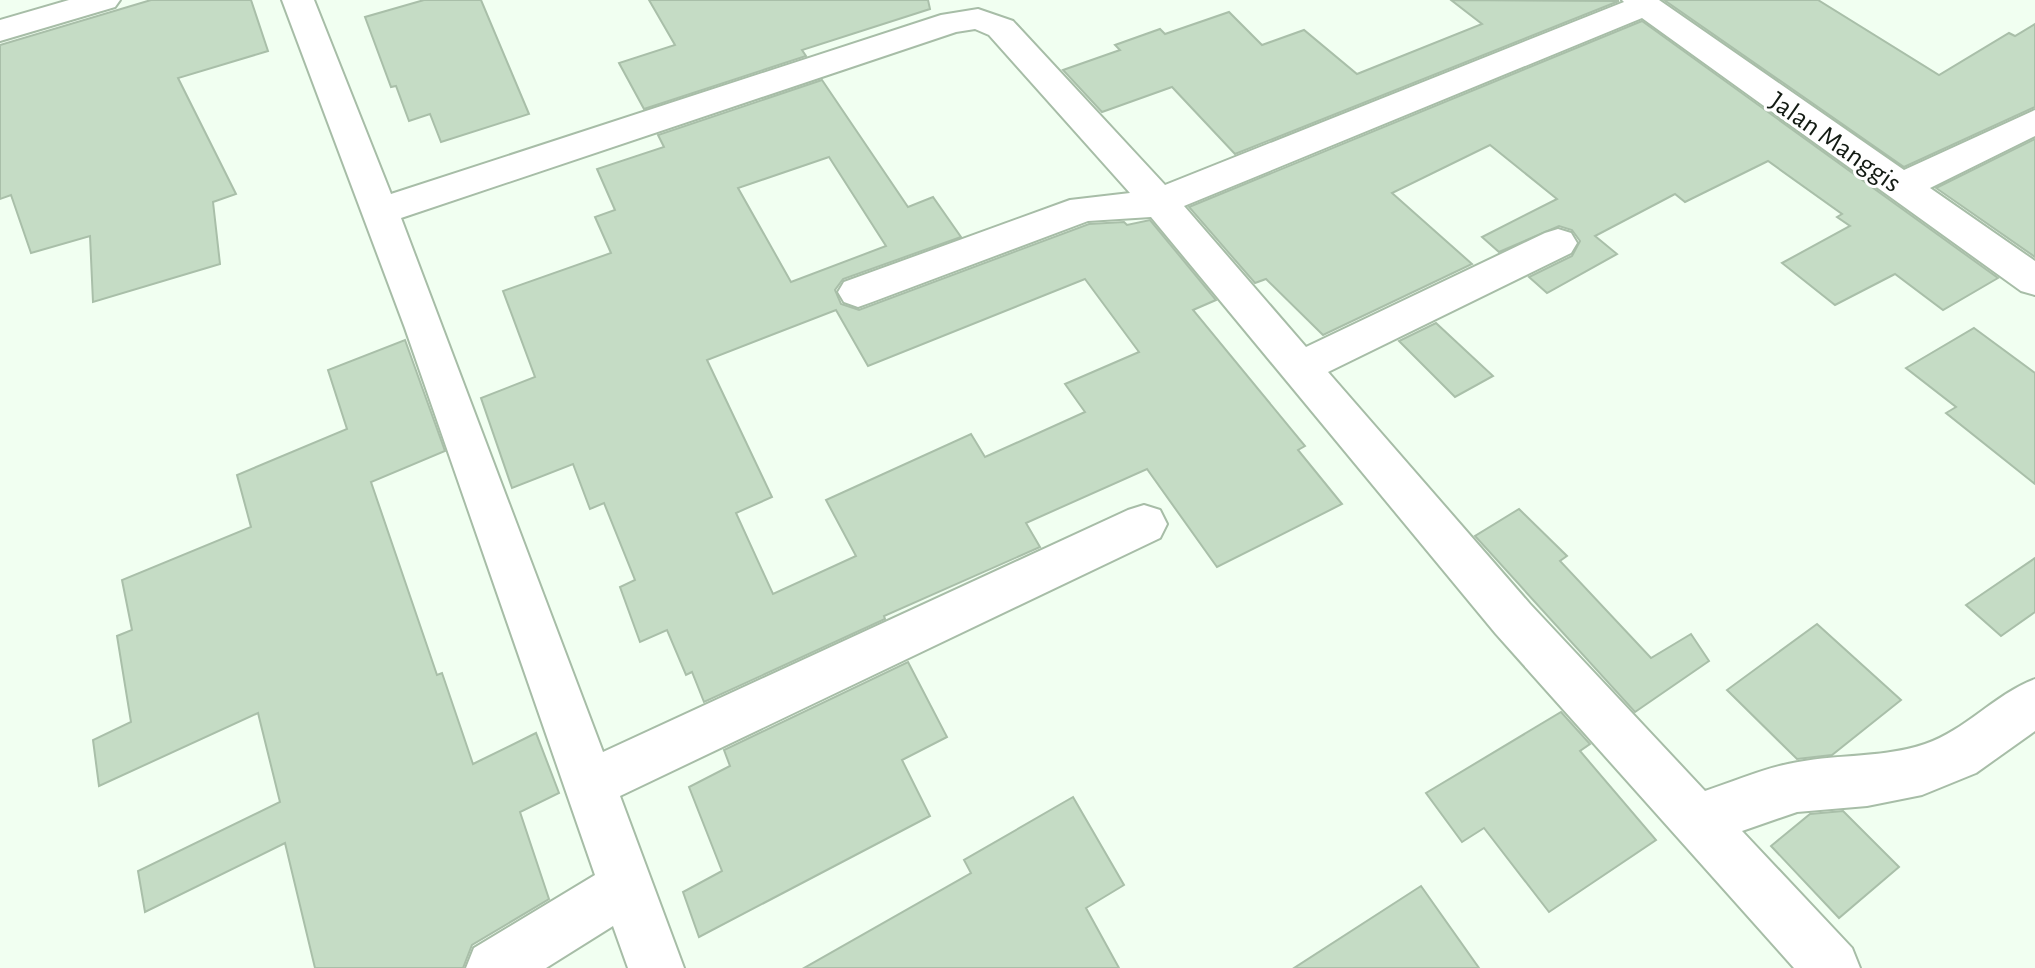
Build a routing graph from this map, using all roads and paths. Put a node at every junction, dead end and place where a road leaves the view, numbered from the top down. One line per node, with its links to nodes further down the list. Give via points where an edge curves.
1 (104, 0): 4 (street)
2 (298, 0): 8 (street)
3 (1642, 3): 6 (street, Jalan Manggis); 7 (street)
4 (0, 31)
5 (2035, 122): 6 (street)
6 (1901, 187): 10 (street, Jalan Manggis)
7 (1159, 202): 8 (street, via 1001,28 978,19 952,22); 11 (street, via 1083,209); 12 (street)
8 (380, 211): 15 (street)
9 (1558, 243): 12 (street)
10 (2035, 281)
11 (858, 292)
12 (1297, 369): 16 (street)
13 (1144, 524): 15 (street)
14 (2035, 702): 16 (street, via 1958,756 1922,770 1797,787)
15 (588, 785): 17 (street)
16 (1695, 820): 20 (street)
17 (626, 887): 18 (street); 19 (street)
18 (494, 968)
19 (656, 968)
20 (1832, 968)

